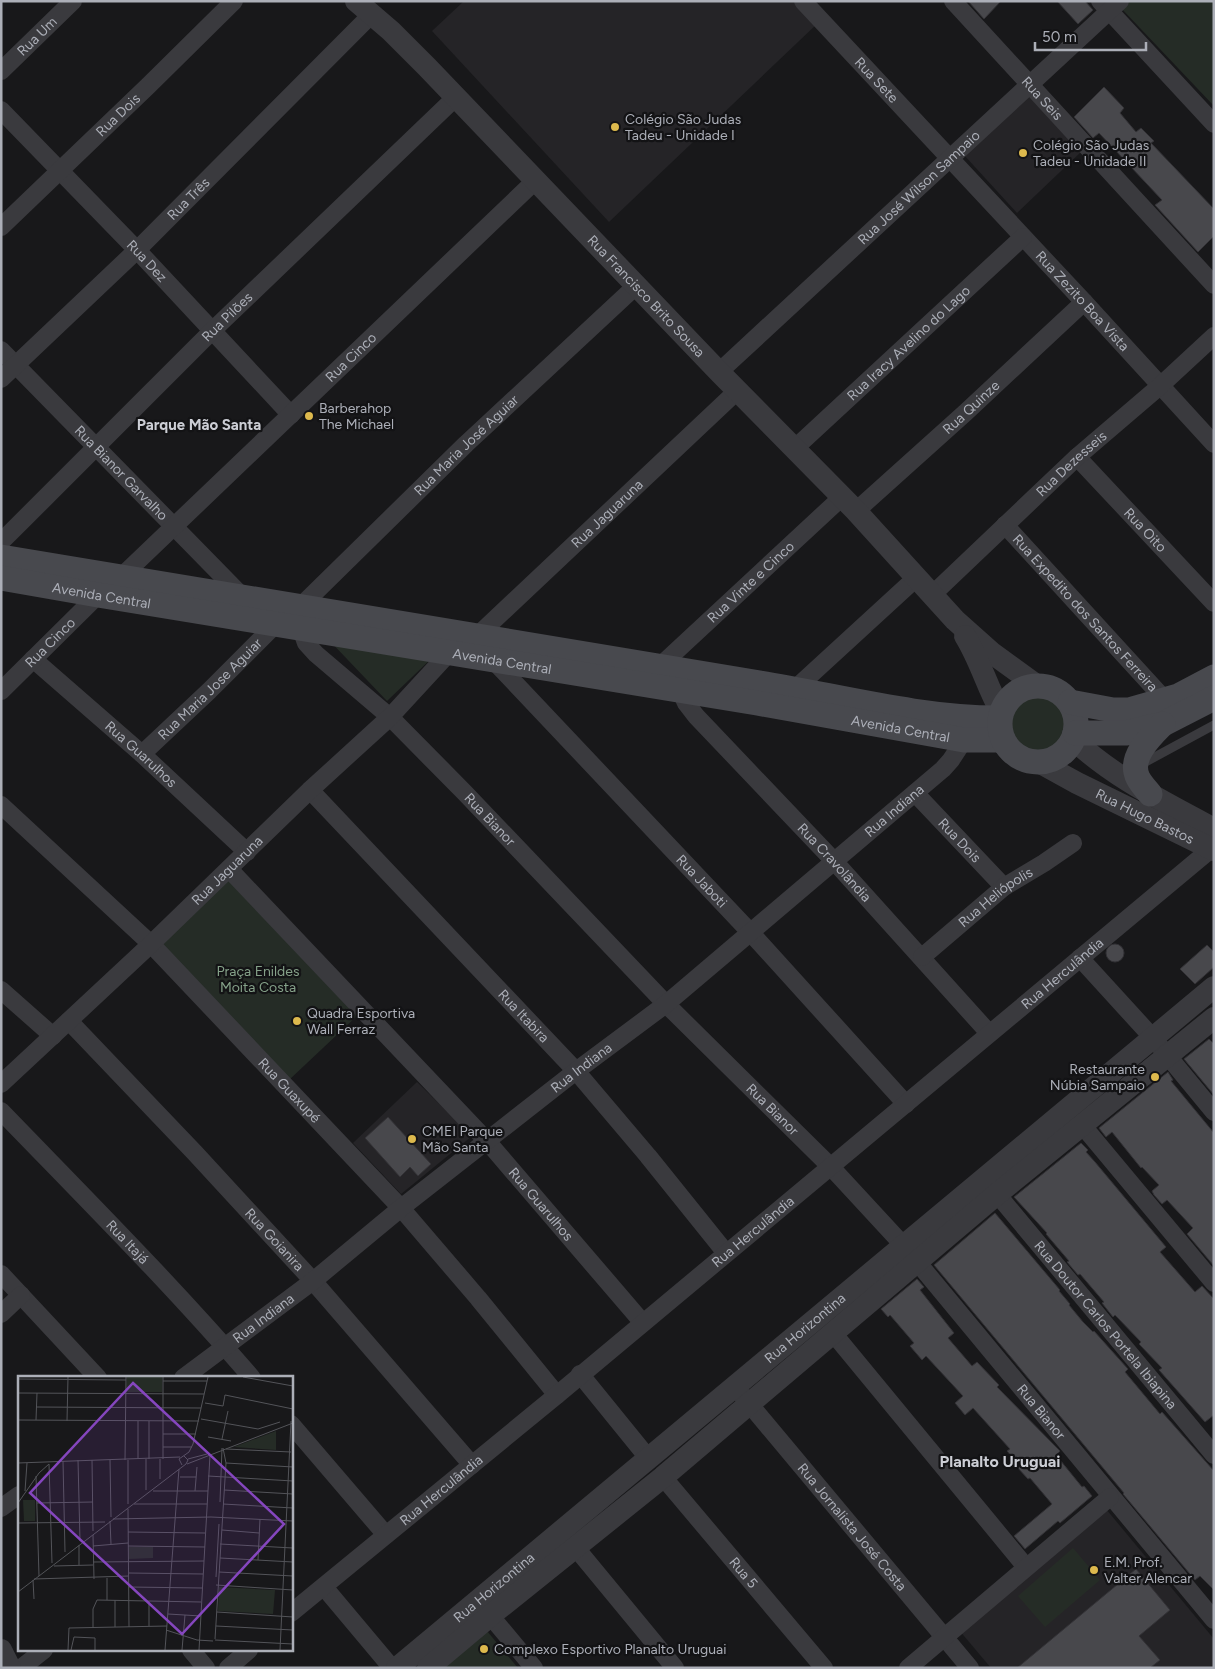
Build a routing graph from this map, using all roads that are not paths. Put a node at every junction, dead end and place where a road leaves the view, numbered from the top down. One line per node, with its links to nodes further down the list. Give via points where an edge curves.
1 (73, 1): 7 (street, Rua Um)
2 (234, 1): 13 (street, Rua Dois)
3 (803, 1): 12 (street, Rua Sete)
4 (953, 1): 8 (street, Rua Seis)
5 (1109, 4): 8 (street, Rua José Wilson Sampaio); 11 (street)
6 (364, 8): 9 (street, Rua Francisco Brito Sousa); 17 (street, Rua Três)
7 (1, 71)
8 (1029, 84): 12 (street, Rua José Wilson Sampaio); 19 (street, Rua Seis)
9 (456, 97): 14 (street, Rua Francisco Brito Sousa); 21 (street, Rua Pilões)
10 (1, 110): 13 (street, Rua Dez)
11 (1214, 124)
12 (949, 158): 16 (street, Rua Zezito Boa Vista); 25 (street, Rua José Wilson Sampaio)
13 (60, 170): 15 (street, Rua Dois); 17 (street, Rua Dez)
14 (536, 180): 18 (street, Rua Francisco Brito Sousa); 29 (street, Rua Cinco)
15 (1, 227)
16 (1023, 237): 20 (street, Rua Zezito Boa Vista); 32 (street, Rua Iracy Avelino do Lago)
17 (137, 250): 21 (street, Rua Dez); 24 (street, Rua Três)
18 (637, 285): 25 (street, Rua Francisco Brito Sousa); 46 (street, Rua Maria José Aguiar, via 466,444)
19 (1214, 285)
20 (1084, 302): 27 (street, Rua Zezito Boa Vista); 34 (street, Rua Quinze, via 965,413)
21 (212, 331): 29 (street, Rua Dez); 31 (street, Rua Pilões)
22 (1214, 336): 27 (street, Rua Dezesseis)
23 (1, 350): 24 (street, Rua Bianor Garvalho)
24 (16, 365): 26 (street, Rua Três); 31 (street, Rua Bianor Garvalho)
25 (719, 372): 28 (street, Rua Francisco Brito Sousa)
26 (1, 379)
27 (1160, 386): 30 (street, Rua Zezito Boa Vista); 33 (street, Rua Dezesseis)
28 (737, 391): 32 (street, Rua Francisco Brito Sousa); 49 (street, Rua Jaguaruna)
29 (291, 415): 35 (street, Rua Cinco)
30 (1214, 444)
31 (96, 448): 35 (street, Rua Bianor Garvalho); 37 (street, Rua Pilões)
32 (794, 449): 34 (street, Rua Francisco Brito Sousa)
33 (1077, 457): 36 (street, Rua Dezesseis); 45 (street, Rua Oito)
34 (849, 504): 41 (street, Rua Francisco Brito Sousa); 53 (street, Rua Vinte e Cinco)
35 (174, 525): 39 (street, Rua Cinco); 44 (street, Rua Bianor Garvalho)
36 (1005, 525): 42 (street, Rua Dezesseis); 62 (street, Rua Expedito dos Santos Ferreira)
37 (1, 542)
38 (1, 557): 39 (main road, Avenida Central)
39 (121, 577): 44 (main road, Avenida Central)
40 (1, 578): 43 (main road, Avenida Central)
41 (916, 578): 42 (street, Rua Francisco Brito Sousa); 56 (street)
42 (932, 594): 47 (street, Rua Francisco Brito Sousa)
43 (98, 595): 48 (main road, Avenida Central); 51 (street, Rua Cinco)
44 (242, 596): 46 (main road, Avenida Central)
45 (1214, 604)
46 (301, 618): 48 (main road, Avenida Central); 49 (main road, Avenida Central); 50 (main road, Avenida Central); 63 (street, Rua Bianor, via 306,643)
47 (955, 620): 55 (street, via 992,653); 64 (street, via 972,648)
48 (276, 624): 68 (street, Rua Maria Jose Aguiar)
49 (476, 637): 53 (main road, Avenida Central)
50 (450, 653): 52 (main road, Avenida Central); 63 (street, Rua Jaguaruna)
51 (33, 659): 57 (street, Rua Cinco); 68 (street, Rua Guarulhos)
52 (493, 660): 58 (main road, Avenida Central); 81 (street, Rua Jaboti)
53 (659, 667): 59 (main road, Avenida Central)
54 (1214, 676): 62 (main road, via 1178,696)
55 (1036, 685): 61 (main road, via 1055,690); 64 (main road, via 1014,693 1006,702)
56 (795, 689): 59 (main road, Avenida Central); 64 (main road, Avenida Central, via 862,703)
57 (1, 691)
58 (682, 692): 59 (main road, Avenida Central); 78 (street, Rua Cravolândia, via 696,716)
59 (759, 693): 67 (main road, Avenida Central)
60 (1214, 698): 62 (main road)
61 (1070, 702): 62 (main road, via 1113,710); 66 (main road, via 1075,714)
62 (1165, 712): 66 (main road, via 1126,733); 70 (main road, via 1141,750)
63 (390, 717): 71 (street, Rua Jaguaruna); 87 (street, Rua Bianor)
64 (1001, 723): 67 (main road, Avenida Central); 69 (main road, via 1009,749 1028,761)
65 (1214, 724): 70 (lane)
66 (1074, 736): 69 (main road, via 1059,756); 73 (street, via 1086,752 1112,772)
67 (964, 740): 72 (street, Rua Indiana, via 952,760)
68 (142, 754): 77 (street, Rua Guarulhos)
69 (1039, 762): 76 (street, Rua Hugo Bastos, via 1077,783)
70 (1136, 767): 73 (main road, via 1138,778)
71 (310, 790): 77 (street, Rua Jaguaruna); 94 (street, Rua Itabira)
72 (915, 793): 78 (street, Rua Indiana); 80 (street, Rua Dois)
73 (1150, 794): 76 (street)
74 (1, 805): 82 (street, Rua Guaxupé)
75 (1073, 843): 80 (street, Rua Heliópolis)
76 (1213, 843): 84 (street, Rua Herculândia)
77 (247, 852): 79 (street, Rua Jaguaruna)
78 (834, 861): 81 (street, Rua Indiana); 83 (street, Rua Cravolândia)
79 (229, 869): 82 (street, Rua Jaguaruna); 100 (street, Rua Guarulhos)
80 (1004, 887): 83 (street, Rua Heliópolis)
81 (751, 933): 87 (street, Rua Indiana); 96 (street, Rua Jaboti)
82 (151, 944): 89 (street, Rua Jaguaruna); 103 (street, Rua Guaxupé)
83 (922, 957): 90 (street, Rua Cravolândia)
84 (1080, 958): 90 (street, Rua Herculândia); 92 (street)
85 (1214, 987): 92 (street, Rua Horizontina)
86 (1, 990): 91 (street)
87 (666, 1004): 94 (street, Rua Indiana); 101 (street, Rua Bianor)
88 (1214, 1018): 93 (street, Rua Horizontina)
89 (69, 1021): 91 (street, Rua Jaguaruna); 107 (street, Rua Goianira)
90 (990, 1033): 96 (street, Rua Herculândia)
91 (53, 1036): 95 (street, Rua Jaguaruna)
92 (1152, 1038): 93 (street); 105 (street, Rua Horizontina)
93 (1167, 1056): 98 (street); 99 (street, Rua Horizontina)
94 (576, 1070): 100 (street, Rua Indiana); 104 (street, Rua Itabira)
95 (1, 1084)
96 (906, 1104): 101 (street, Rua Herculândia)
97 (1, 1111): 113 (street, Rua Itajá)
98 (1214, 1112)
99 (1083, 1126): 102 (street, Rua Horizontina); 108 (street)
100 (487, 1141): 103 (street, Rua Indiana); 111 (street, Rua Guarulhos)
101 (831, 1166): 104 (street, Rua Herculândia); 105 (street, Rua Bianor)
102 (997, 1194): 105 (street, Rua Horizontina); 121 (street, Rua Doutor Carlos Portela Ibiapina)
103 (401, 1208): 107 (street, Rua Indiana); 118 (street, Rua Guaxupé)
104 (726, 1253): 111 (street, Rua Herculândia)
105 (910, 1254): 112 (street, Rua Horizontina); 119 (street, Rua Horizontina); 126 (street, Rua Bianor)
106 (1, 1274): 109 (street)
107 (313, 1281): 113 (street, Rua Indiana); 123 (street, Rua Goianira)
108 (1214, 1283)
109 (21, 1295): 110 (street); 115 (street)
110 (1, 1314)
111 (643, 1323): 114 (street, Rua Herculândia)
112 (833, 1333): 119 (street, Rua Horizontina); 130 (street)
113 (225, 1347): 116 (street, Rua Indiana); 117 (street, Rua Itajá)
114 (580, 1374): 118 (street, Rua Herculândia); 122 (street)
115 (96, 1376)
116 (185, 1376)
117 (250, 1376)
118 (557, 1395): 123 (street, Rua Herculândia)
119 (742, 1395): 122 (street, Rua Horizontina); 124 (street, Rua Horizontina); 135 (street, Rua Jornalista José Costa)
120 (292, 1425): 128 (street)
121 (1214, 1455)
122 (649, 1459): 133 (street, Rua Horizontina)
123 (472, 1465): 128 (street, Rua Herculândia)
124 (663, 1476): 129 (street, Rua Horizontina); 149 (street, Rua 5)
125 (18, 1496): 127 (street)
126 (1110, 1497): 130 (street); 134 (street, Rua Bianor)
127 (1, 1508)
128 (386, 1535): 131 (street, Rua Herculândia)
129 (576, 1548): 133 (street, Rua Horizontina); 148 (street)
130 (1026, 1567): 135 (street)
131 (324, 1587): 132 (street, Rua Herculândia); 144 (street)
132 (294, 1605)
133 (484, 1608): 145 (street, Rua Horizontina); 146 (street, Rua Horizontina); 147 (street)
134 (1214, 1620)
135 (945, 1637): 150 (street); 151 (street, Rua Jornalista José Costa)
136 (1, 1650): 140 (street)
137 (41, 1652): 141 (street)
138 (193, 1652): 142 (street)
139 (247, 1652): 143 (street)
140 (10, 1668)
141 (21, 1668)
142 (206, 1668)
143 (228, 1668)
144 (392, 1668)
145 (397, 1668)
146 (428, 1668)
147 (534, 1668)
148 (676, 1668)
149 (824, 1668)
150 (908, 1668)
151 (970, 1668)

